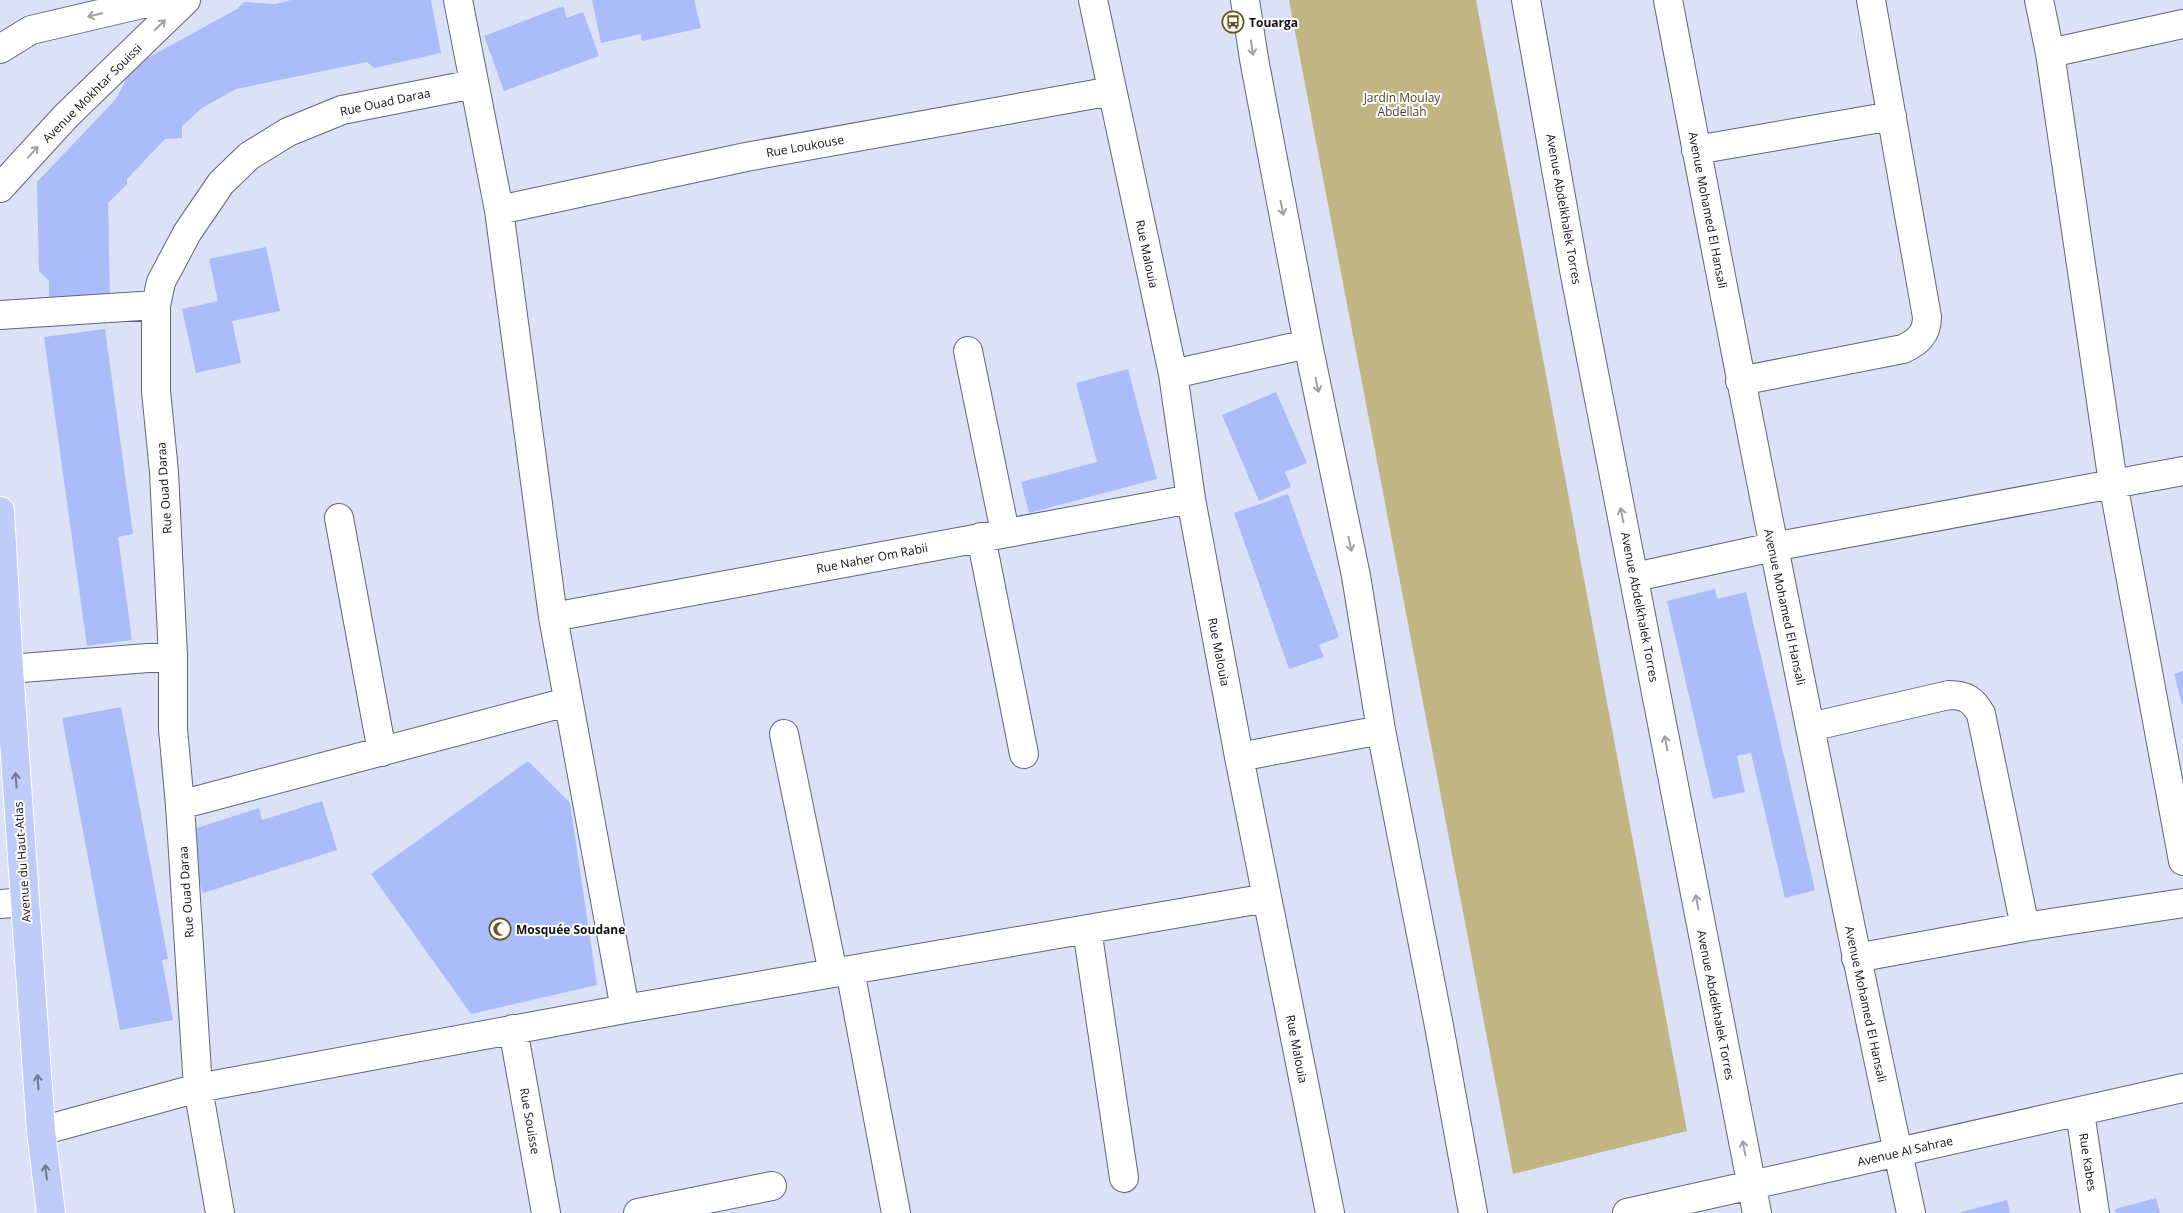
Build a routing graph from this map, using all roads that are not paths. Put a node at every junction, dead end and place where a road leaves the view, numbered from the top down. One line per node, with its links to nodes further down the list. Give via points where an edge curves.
1 (159, 0): 11 (street, one-way to 11, via 31,30)
2 (186, 0): 17 (street, Avenue Mokhtar Souissi, one-way to 2, via 66,116)
3 (458, 0): 13 (street)
4 (1094, 0): 14 (street, Rue Malouia)
5 (1245, 0): 21 (street, one-way to 21)
6 (1526, 0): 32 (street, Avenue Abdelkhalek Torres, one-way to 6, via 1574,270)
7 (1668, 0): 16 (street, Avenue Mohamed El Hansali)
8 (1871, 0): 15 (street)
9 (2039, 0): 12 (street)
10 (2183, 24): 12 (street)
11 (0, 49)
12 (2050, 53): 26 (street)
13 (474, 84): 18 (street); 19 (street, Rue Ouad Daraa, via 342,110 288,132 249,156 221,183 188,233 162,282)
14 (1112, 90): 18 (street, Rue Loukouse, via 746,157); 23 (street, Rue Malouia)
15 (1892, 116): 16 (street); 24 (street, via 1927,317 1923,335 1916,343 1903,349)
16 (1696, 150): 24 (street, Avenue Mohamed El Hansali)
17 (0, 188)
18 (499, 210): 33 (street)
19 (156, 305): 20 (street); 34 (street, Rue Ouad Daraa, via 156,391 164,472)
20 (0, 315)
21 (1308, 344): 23 (street); 38 (street, one-way to 38, via 1356,576)
22 (968, 350): 30 (street)
23 (1173, 374): 27 (street, Rue Malouia)
24 (1740, 380): 31 (street, Avenue Mohamed El Hansali)
25 (2183, 471): 26 (street)
26 (2113, 483): 31 (street); 44 (street)
27 (1191, 499): 30 (street, Rue Naher Om Rabii); 42 (street, Rue Malouia)
28 (0, 511): 35 (main road, Avenue du Haut-Atlas)
29 (339, 518): 40 (street)
30 (993, 535): 33 (street, Rue Naher Om Rabii); 41 (street)
31 (1773, 547): 32 (street); 37 (street, Avenue Mohamed El Hansali)
32 (1635, 577): 60 (street, Avenue Abdelkhalek Torres, one-way to 32)
33 (553, 617): 36 (street)
34 (173, 656): 35 (street); 43 (street, Rue Ouad Daraa, via 173,729)
35 (8, 669): 46 (main road, Avenue du Haut-Atlas, one-way to 35)
36 (567, 702): 40 (street); 52 (street)
37 (1810, 727): 48 (street, via 1949,695 1970,698 1981,714); 50 (street, Avenue Mohamed El Hansali)
38 (1382, 730): 42 (street); 68 (street)
39 (784, 734): 51 (street)
40 (382, 752): 43 (street)
41 (1024, 754)
42 (1239, 757): 45 (street, Rue Malouia)
43 (180, 805): 54 (street, Rue Ouad Daraa)
44 (2183, 861)
45 (1267, 898): 49 (street); 67 (street, Rue Malouia)
46 (12, 903): 57 (main road, Avenue du Haut-Atlas, one-way to 46)
47 (2183, 903): 48 (street)
48 (2025, 927): 50 (street)
49 (1087, 929): 51 (street); 59 (street)
50 (1856, 958): 58 (street, Avenue Mohamed El Hansali)
51 (841, 971): 52 (street); 66 (street)
52 (625, 1009): 53 (street)
53 (514, 1029): 54 (street); 64 (street, Rue Souisse)
54 (198, 1088): 57 (street); 63 (street, Rue Ouad Daraa)
55 (2183, 1088): 56 (street, Avenue Al Sahrae)
56 (2080, 1112): 58 (street, Avenue Al Sahrae); 72 (street, Rue Kabes)
57 (41, 1131): 62 (main road, Avenue du Haut-Atlas, one-way to 57)
58 (1898, 1153): 60 (street, Avenue Al Sahrae); 71 (street, Avenue Mohamed El Hansali)
59 (1124, 1178)
60 (1752, 1185): 69 (street, Avenue Al Sahrae); 70 (street, Avenue Abdelkhalek Torres)
61 (772, 1186): 65 (street)
62 (51, 1213)
63 (220, 1213)
64 (546, 1213)
65 (638, 1213)
66 (896, 1213)
67 (1330, 1213)
68 (1473, 1213)
69 (1627, 1213)
70 (1757, 1213)
71 (1911, 1213)
72 (2096, 1213)

